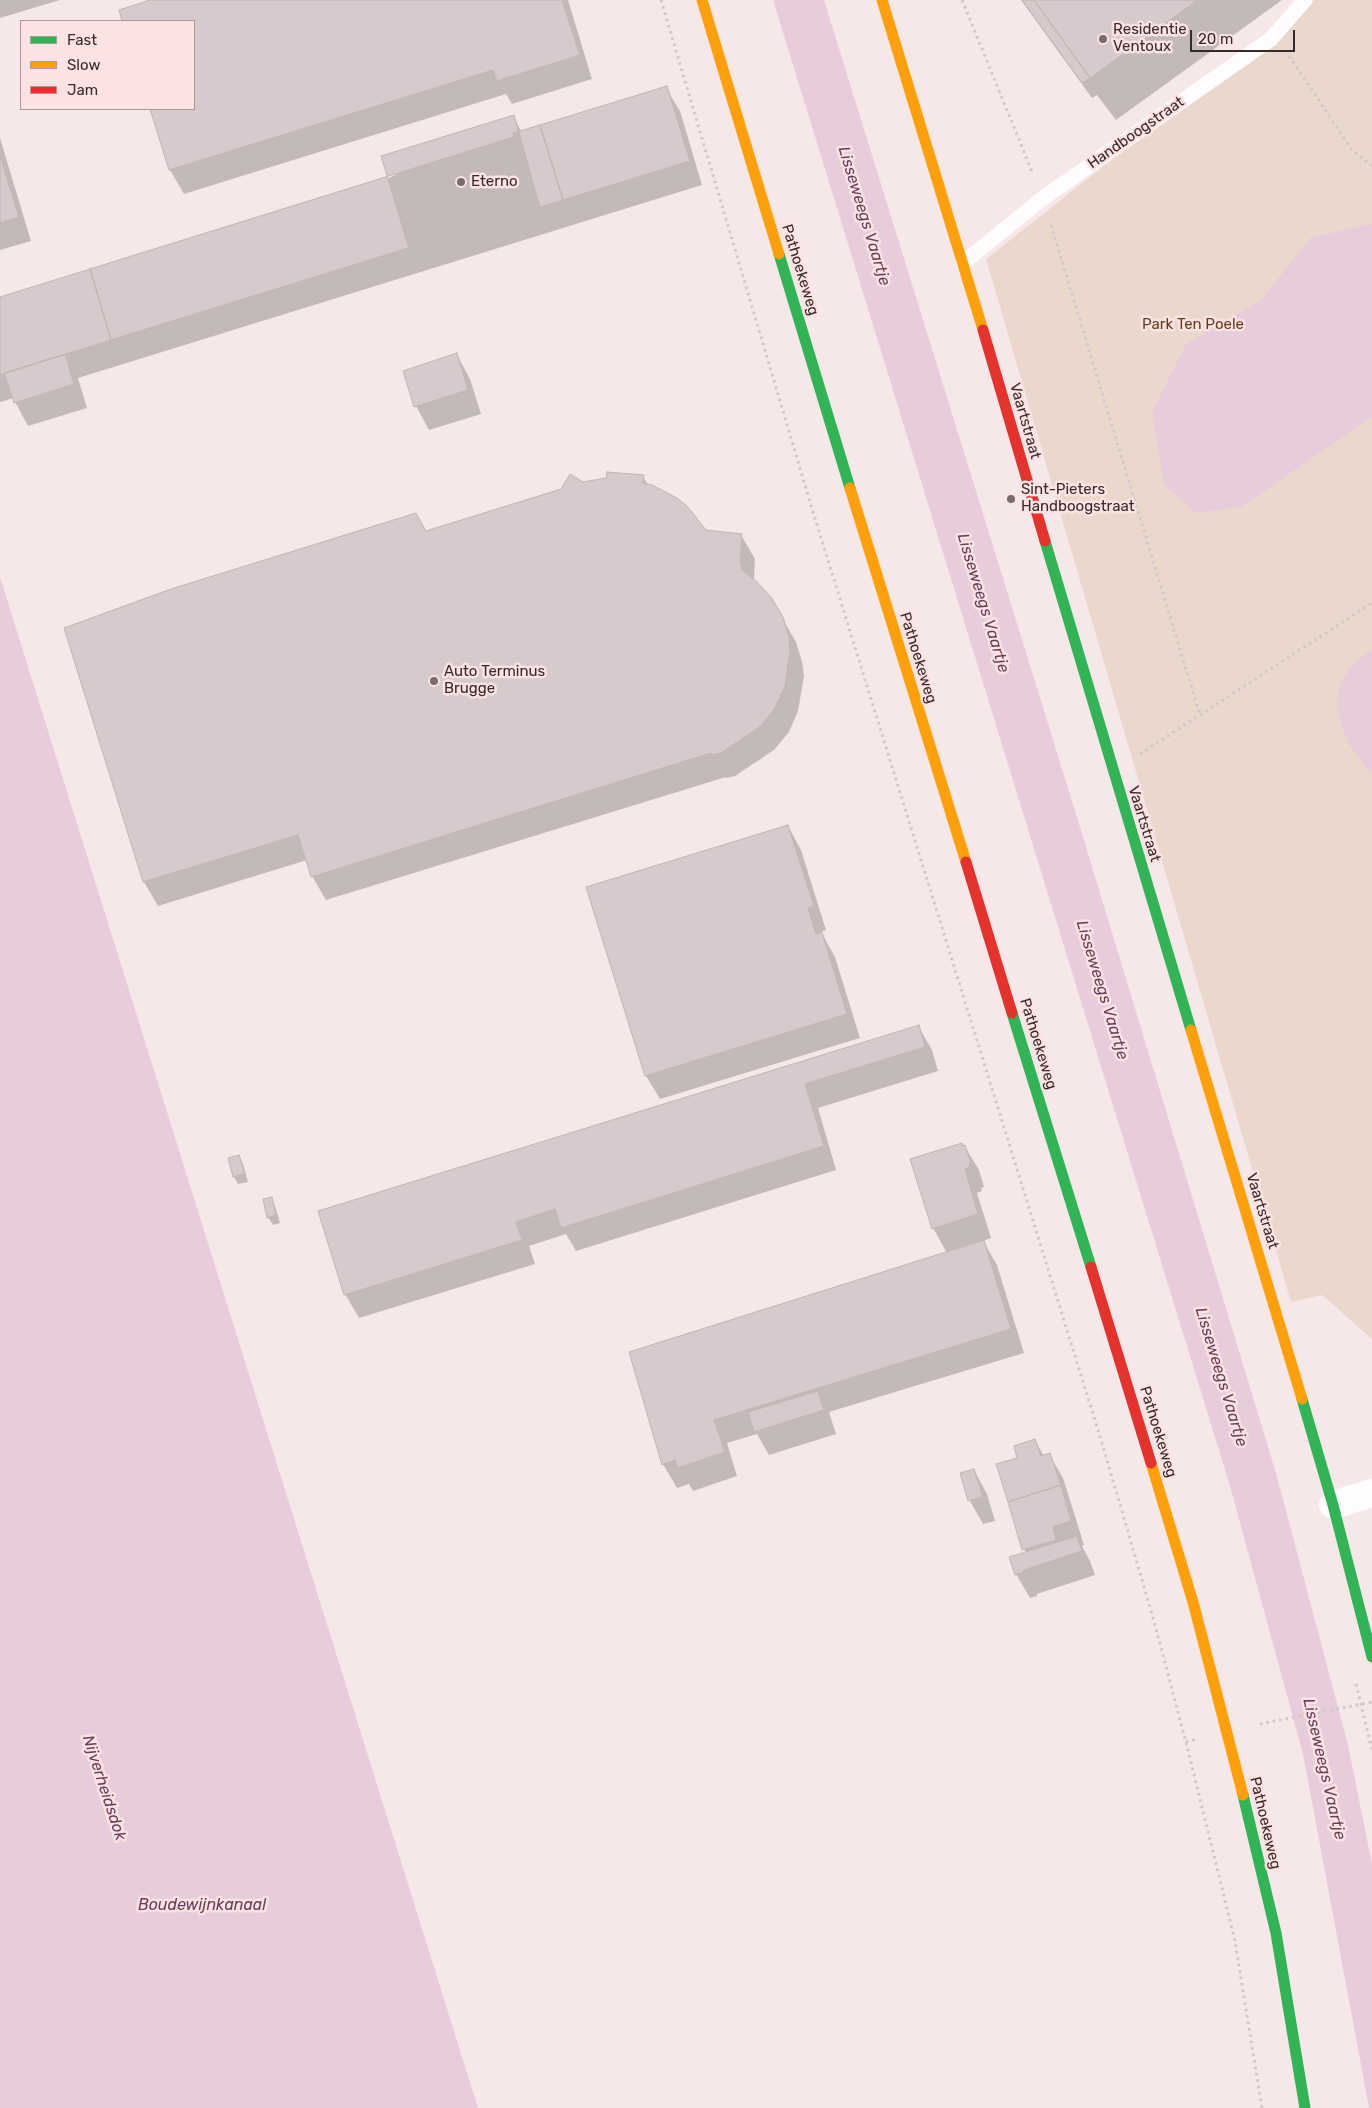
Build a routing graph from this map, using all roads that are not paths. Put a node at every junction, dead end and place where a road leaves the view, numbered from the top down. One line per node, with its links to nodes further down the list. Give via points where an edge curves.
1 (702, 0): 8 (main road, Pathoekeweg, via 1193,1602 1228,1731 1276,1933)
2 (882, 0): 4 (main road, Vaartstraat)
3 (1305, 0): 4 (lane, Handboogstraat, via 1272,39 1043,198)
4 (963, 263): 6 (main road, Vaartstraat)
5 (1372, 1493): 6 (street)
6 (1333, 1506): 7 (main road, Vaartstraat)
7 (1372, 1657)
8 (1305, 2108)

